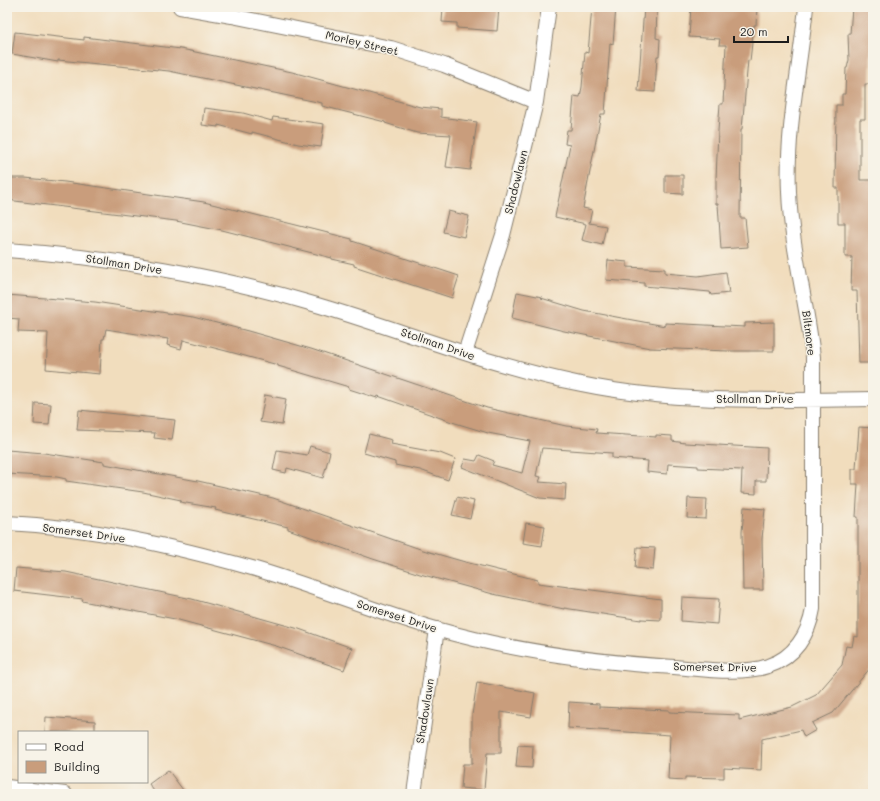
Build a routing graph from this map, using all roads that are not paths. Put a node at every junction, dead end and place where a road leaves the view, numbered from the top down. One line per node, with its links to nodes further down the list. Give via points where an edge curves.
1 (180, 7): 4 (street, Morley Street, via 391,48 444,65)
2 (549, 7): 4 (street, Shadowlawn)
3 (806, 7): 7 (street, Biltmore, via 790,142 789,192 794,241 808,320)
4 (536, 102): 6 (street, Shadowlawn, via 503,235)
5 (7, 250): 6 (street, Stollman Drive, via 96,260 246,287 351,315)
6 (465, 353): 7 (street, Stollman Drive, via 544,376 621,391 717,400)
7 (814, 399): 8 (street, Stollman Drive); 11 (street, Biltmore, via 812,620 807,632)
8 (873, 399)
9 (7, 522): 10 (street, Somerset Drive, via 78,530 191,552 254,568)
10 (437, 629): 11 (street, Somerset Drive, via 534,651 635,664 758,668 775,663); 14 (street, Shadowlawn)
11 (790, 654)
12 (7, 787): 13 (street)
13 (64, 794)
14 (414, 794)

